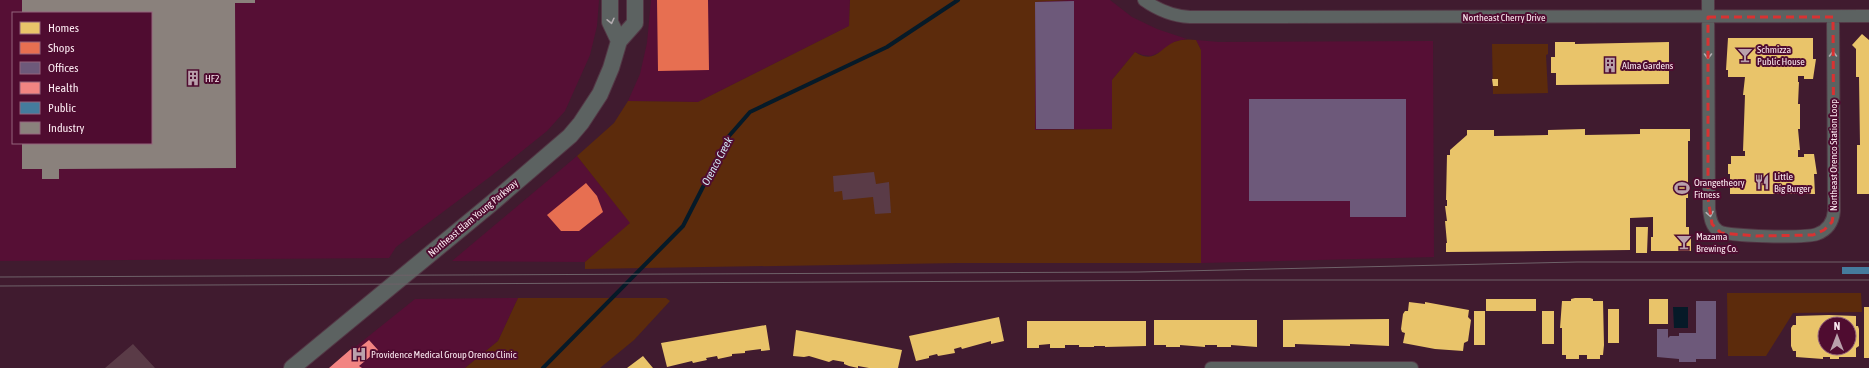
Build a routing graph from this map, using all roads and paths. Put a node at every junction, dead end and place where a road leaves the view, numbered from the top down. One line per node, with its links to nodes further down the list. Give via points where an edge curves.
1 (610, 0): 8 (street, one-way to 8, via 610,22)
2 (635, 0): 8 (street, Northeast Elam Young Parkway, via 635,23)
3 (1144, 0): 7 (street, Northeast Cherry Drive, via 1170,14 1190,17)
4 (1708, 0): 7 (street)
5 (1833, 16): 6 (street, Northeast Cherry Drive); 7 (street, Northeast Cherry Drive); 7 (street, Northeast Orenco Station Loop, one-way to 5, via 1709,213 1712,224 1720,232 1763,236 1816,234 1828,227 1833,219)
6 (1869, 16)
7 (1708, 17)
8 (620, 41): 9 (street, Northeast Elam Young Parkway, via 600,94 570,136)
9 (292, 368)
10 (1210, 368): 11 (street)
11 (1325, 368): 12 (street)
12 (1412, 368)

